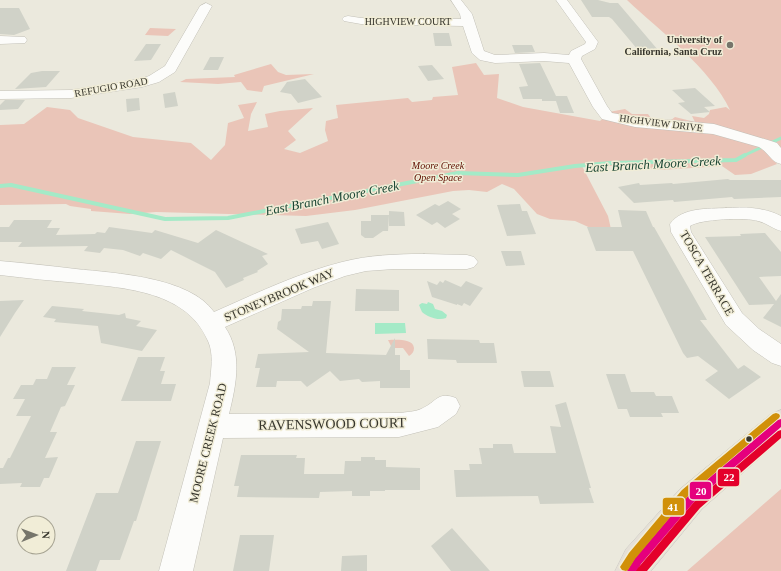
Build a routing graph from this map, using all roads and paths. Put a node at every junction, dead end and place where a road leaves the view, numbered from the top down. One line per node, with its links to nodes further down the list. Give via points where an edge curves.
1 (456, 0): 5 (street, HIGHVIEW COURT, via 466,14)
2 (561, 0): 8 (street, via 592,42 591,46 576,54)
3 (206, 6): 9 (street, REFUGIO ROAD, via 170,69 154,79 71,94)
4 (348, 19): 5 (street, HIGHVIEW COURT, via 449,21)
5 (468, 24): 8 (street, HIGHVIEW COURT, via 478,53 485,57)
6 (0, 40): 7 (street)
7 (21, 40)
8 (574, 59): 10 (street, HIGHVIEW DRIVE, via 607,116 635,122 714,129 754,140)
9 (0, 95)
10 (776, 153)
11 (781, 225): 15 (street, TOSCA TERRACE, via 772,219 746,213 692,218 680,224 681,232 734,319 745,332)
12 (467, 262): 14 (street, STONEYBROOK WAY, via 433,255 352,267 326,274)
13 (0, 268): 14 (street, MOORE CREEK ROAD, via 126,281 162,289 189,302)
14 (211, 324): 18 (street, MOORE CREEK ROAD, via 220,339 224,353 223,383)
15 (781, 356)
16 (447, 406): 18 (street, RAVENSWOOD COURT, via 428,419 399,425)
17 (781, 422): 20 (main road, via 691,499)
18 (212, 426): 19 (street, MOORE CREEK ROAD)
19 (176, 571)
20 (632, 571)

